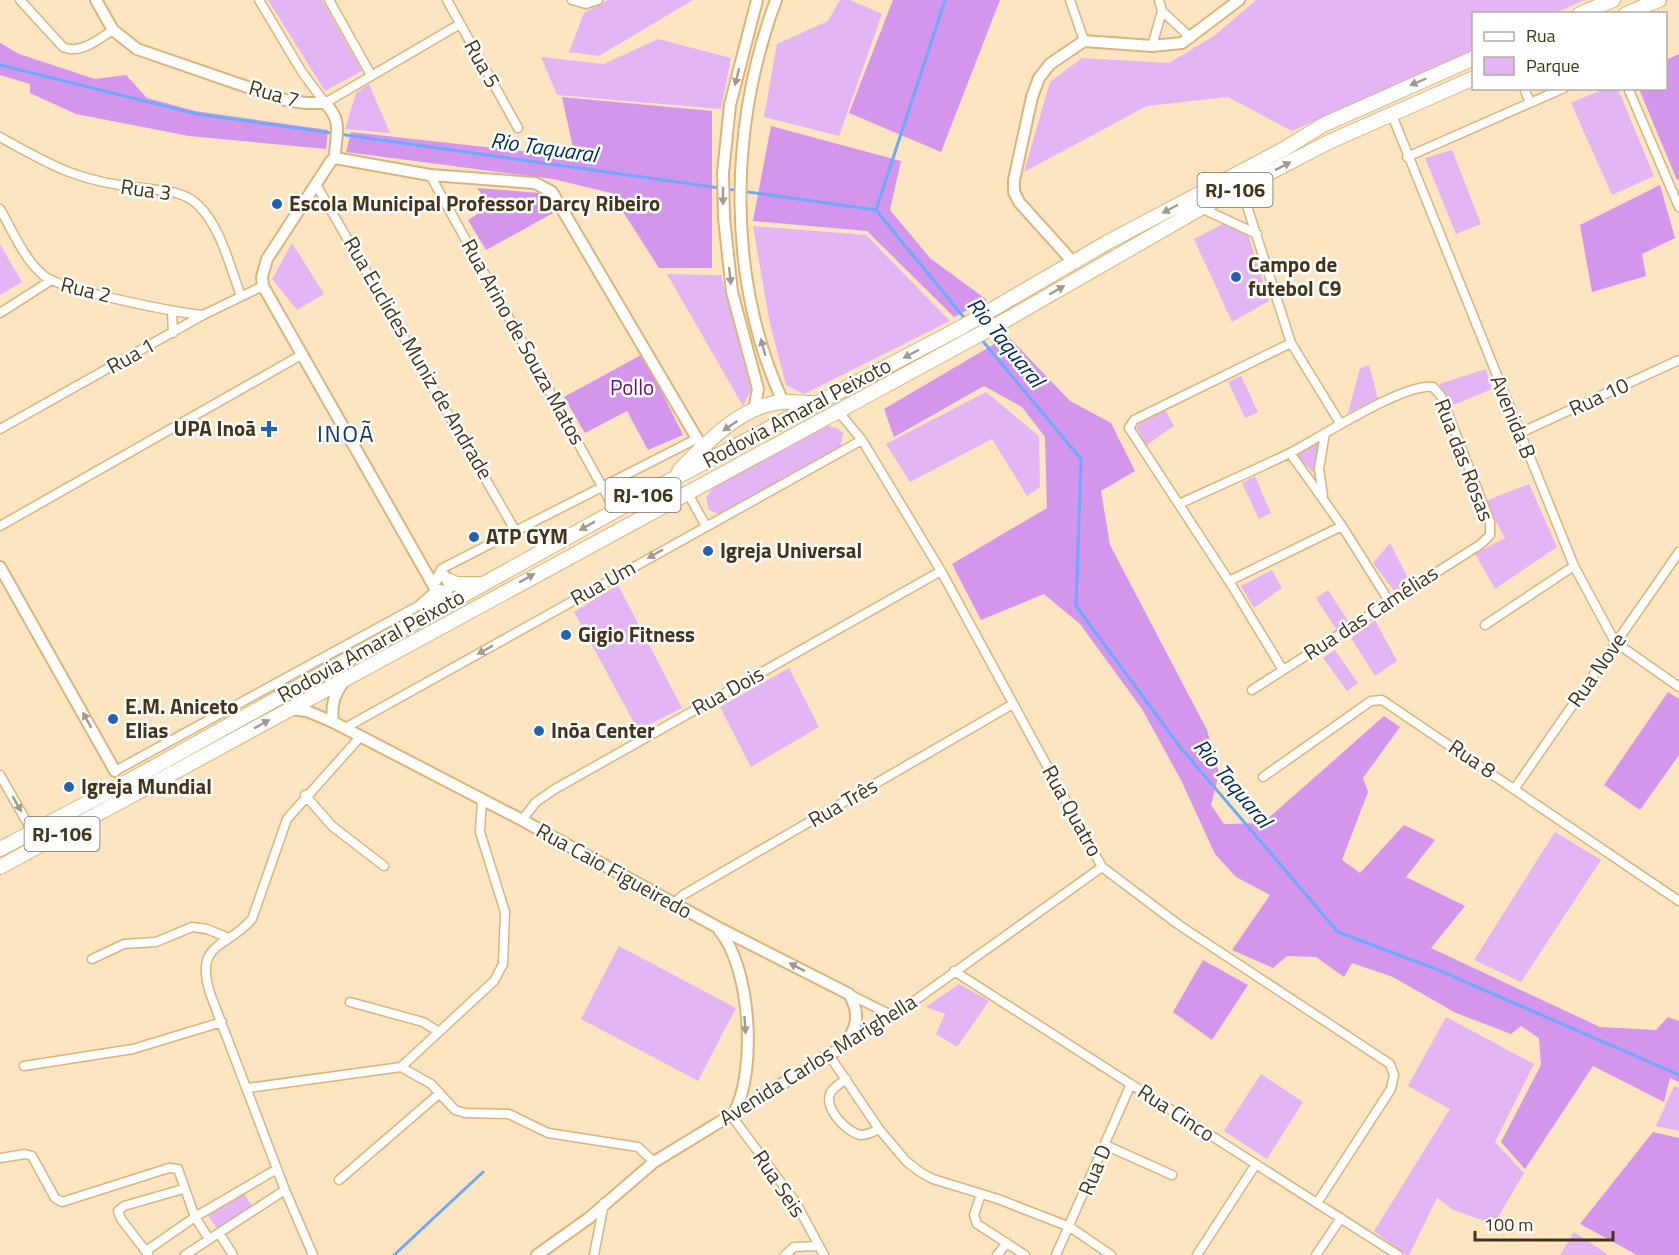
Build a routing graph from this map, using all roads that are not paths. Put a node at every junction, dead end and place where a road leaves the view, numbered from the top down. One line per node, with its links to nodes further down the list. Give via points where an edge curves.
1 (20, 0): 19 (street, via 71,51)
2 (96, 0): 19 (street, Rua 7)
3 (258, 0): 31 (street)
4 (329, 0): 26 (street)
5 (447, 0): 18 (street, Rua 5)
6 (572, 0): 7 (street, via 586,4)
7 (598, 0)
8 (757, 0): 22 (street)
9 (776, 0): 24 (street)
10 (1070, 0): 21 (street)
11 (1159, 0): 15 (street)
12 (1239, 0): 20 (street)
13 (1613, 0): 16 (highway)
14 (1659, 0): 17 (highway)
15 (1162, 11): 20 (street); 23 (street)
16 (1585, 12)
17 (1634, 12)
18 (460, 24): 26 (street, Rua 7); 34 (street, Rua 5)
19 (113, 30): 31 (street, Rua 7, via 137,50 285,100)
20 (1191, 38): 23 (street, via 1169,46)
21 (1084, 41): 23 (street); 45 (street, via 1050,64 1039,78 1014,180 1019,202)
22 (745, 44): 24 (street); 58 (street, one-way to 58, via 730,105 723,218 732,292)
23 (1152, 46)
24 (759, 47): 57 (street, one-way to 24, via 748,288 740,216 745,117)
25 (1472, 58): 45 (highway, Rodovia Amaral Peixoto / RJ-106, one-way to 45, via 1323,125)
26 (371, 75): 31 (street, Rua 7)
27 (1472, 78): 33 (highway, Rodovia Amaral Peixoto / RJ-106)
28 (1525, 90): 32 (street)
29 (1559, 90): 32 (street)
30 (1629, 90): 41 (street)
31 (325, 103): 36 (street, via 338,123)
32 (1530, 103): 37 (street)
33 (1392, 115): 37 (street, Avenida B); 39 (highway, Rodovia Amaral Peixoto / RJ-106, one-way to 33)
34 (518, 128)
35 (0, 138): 48 (street, Rua 3, via 87,180 175,192 190,198 200,206 217,234)
36 (335, 154): 38 (street); 40 (street)
37 (1407, 157): 66 (street, Avenida B)
38 (430, 175): 68 (street, via 535,183 552,192); 71 (street, Rua Arino de Souza Matos)
39 (1246, 184): 42 (highway, Rodovia Amaral Peixoto / RJ-106); 44 (street, via 1247,206)
40 (317, 186): 47 (street, via 267,259); 79 (street, Rua Euclides Muniz de Andrade)
41 (1679, 207)
42 (1201, 208): 44 (street); 53 (highway, Rodovia Amaral Peixoto / RJ-106, one-way to 42, via 1006,320)
43 (0, 209): 46 (street, Rua 2, via 33,264)
44 (1257, 234): 54 (street)
45 (1073, 262): 53 (highway, Rodovia Amaral Peixoto / RJ-106, via 998,307)
46 (50, 281): 49 (street, Rua 2); 50 (street)
47 (263, 286): 48 (street, Rua 1); 55 (street)
48 (241, 296): 51 (street, Rua 1)
49 (172, 312): 51 (street, Rua 2); 52 (street)
50 (0, 313)
51 (203, 315): 52 (street, Rua 1)
52 (173, 333): 64 (street, Rua 1)
53 (966, 333): 60 (highway, Rodovia Amaral Peixoto / RJ-106, one-way to 60); 62 (highway, Rodovia Amaral Peixoto / RJ-106)
54 (1291, 343): 63 (street); 74 (street, via 1130,425 1130,432)
55 (303, 354): 76 (street); 86 (street, via 420,560 430,566)
56 (1679, 360): 66 (street, Rua 10)
57 (774, 383): 58 (street); 59 (street)
58 (758, 389): 61 (street)
59 (783, 402): 60 (highway); 61 (highway)
60 (816, 403): 70 (highway, Rodovia Amaral Peixoto / RJ-106)
61 (754, 410): 68 (highway, one-way to 68)
62 (837, 410): 67 (street, Rua Quatro); 72 (highway, Rodovia Amaral Peixoto / RJ-106)
63 (1340, 423): 65 (street); 80 (street, Rua das Rosas, via 1418,387 1433,387 1441,396 1490,522)
64 (0, 429)
65 (1325, 433): 69 (street); 73 (street, via 1319,469)
66 (1520, 433): 82 (street, Avenida B)
67 (862, 440): 77 (street, Rua Um); 84 (street, Rua Quatro)
68 (699, 443): 70 (highway); 71 (street)
69 (1290, 453): 73 (street); 74 (street)
70 (669, 481): 75 (highway, Rodovia Amaral Peixoto / RJ-106)
71 (604, 488): 75 (street, Rua Arino de Souza Matos); 79 (street)
72 (687, 492): 77 (street); 93 (highway, Rodovia Amaral Peixoto / RJ-106, one-way to 72)
73 (1325, 502): 78 (street)
74 (1179, 504): 85 (street)
75 (615, 510): 87 (highway, Rodovia Amaral Peixoto / RJ-106, one-way to 87)
76 (0, 526)
77 (706, 526): 99 (street, Rua Um, one-way to 99)
78 (1342, 526): 85 (street); 88 (street)
79 (516, 531): 86 (street, via 441,569)
80 (1490, 535): 88 (street, Rua das Camélias)
81 (1679, 552): 91 (street, Rua Nove)
82 (1574, 566): 90 (street); 91 (street, Avenida B)
83 (0, 567): 101 (street, one-way to 83)
84 (941, 571): 96 (street, Rua Quatro); 107 (street, Rua Dois, via 555,789 536,802)
85 (1229, 581): 92 (street)
86 (441, 584): 87 (highway); 89 (highway); 101 (street, via 418,606)
87 (483, 584): 89 (highway, Rodovia Amaral Peixoto / RJ-106)
88 (1389, 601): 92 (street, Rua das Camélias)
89 (423, 617): 108 (highway, Rodovia Amaral Peixoto / RJ-106)
90 (1485, 626)
91 (1615, 642): 94 (street, Avenida B); 104 (street, Rua Nove)
92 (1283, 670): 95 (street, Rua das Camélias)
93 (347, 677): 97 (highway, Rodovia Amaral Peixoto / RJ-106); 98 (street, via 335,694)
94 (1679, 687)
95 (1252, 690)
96 (1013, 704): 112 (street, Rua Quatro); 114 (street, Rua Três)
97 (290, 709): 98 (street, Rua Caio Figueiredo, via 307,711); 111 (highway, Rodovia Amaral Peixoto / RJ-106, one-way to 97)
98 (333, 722): 99 (street, Rua Caio Figueiredo)
99 (345, 728): 100 (street, Rua Caio Figueiredo)
100 (361, 736): 105 (street); 106 (street, Rua Caio Figueiredo)
101 (116, 771)
102 (0, 776): 108 (street, one-way to 108)
103 (1263, 777): 104 (street, Rua 8, via 1376,699 1387,702)
104 (1515, 788): 113 (street, Rua 8)
105 (305, 795): 110 (street, via 332,826); 116 (street, via 287,819 252,919)
106 (482, 799): 107 (street, Rua Caio Figueiredo); 125 (street, via 480,832 505,912 503,964 494,981)
107 (522, 820): 114 (street, Rua Caio Figueiredo)
108 (33, 832): 109 (highway, Rodovia Amaral Peixoto / RJ-106)
109 (0, 849)
110 (384, 866)
111 (0, 867)
112 (1102, 867): 120 (street, Avenida Carlos Marighella); 149 (street, Rua Quatro, via 1179,926 1390,1064 1394,1075 1391,1089)
113 (1679, 901)
114 (674, 903): 115 (street, Rua Caio Figueiredo)
115 (717, 927): 117 (street, Rua Caio Figueiredo); 118 (street)
116 (229, 938): 119 (street, via 192,927 156,942 124,944); 124 (street, via 212,950 206,965 206,980)
117 (743, 939): 118 (street, via 736,940); 121 (street, Rua Caio Figueiredo, one-way to 117)
118 (731, 947): 131 (street, one-way to 131, via 743,1000)
119 (92, 959)
120 (954, 971): 123 (street, Avenida Carlos Marighella); 132 (street, Rua Cinco)
121 (849, 994): 123 (street, Rua Caio Figueiredo, via 887,1014); 126 (street, via 857,1019)
122 (350, 1002): 125 (street, via 423,1022)
123 (896, 1014): 126 (street, Avenida Carlos Marighella)
124 (222, 1022): 128 (street, via 133,1049); 133 (street)
125 (439, 1032): 129 (street)
126 (844, 1046): 127 (street, Avenida Carlos Marighella)
127 (829, 1055): 130 (street); 135 (street, Avenida Carlos Marighella)
128 (24, 1066)
129 (401, 1067): 133 (street); 134 (street)
130 (846, 1079): 137 (street); 137 (street, via 831,1092 832,1111 849,1131 869,1134)
131 (745, 1083): 135 (street); 136 (street)
132 (1131, 1084): 138 (street, Rua D); 141 (street, Rua Cinco)
133 (248, 1088): 142 (street)
134 (440, 1092): 140 (street, via 455,1110 509,1114 548,1133 638,1148); 144 (street)
135 (761, 1097): 136 (street, Avenida Carlos Marighella)
136 (732, 1115): 140 (street, Avenida Carlos Marighella); 156 (street, Rua Seis, via 795,1203)
137 (879, 1129): 147 (street, via 920,1172)
138 (1105, 1145): 143 (street); 152 (street, Rua D)
139 (0, 1158): 145 (street, via 29,1154 55,1198 62,1202 169,1168 178,1169)
140 (654, 1162): 148 (street, Avenida Carlos Marighella)
141 (1256, 1164): 149 (street, Rua Cinco); 169 (street)
142 (277, 1169): 146 (street); 150 (street)
143 (1172, 1176)
144 (339, 1180)
145 (183, 1189): 150 (street); 157 (street, via 118,1211)
146 (285, 1190): 153 (street); 160 (street)
147 (981, 1194): 152 (street); 155 (street, via 974,1220)
148 (605, 1202): 161 (street, Avenida Carlos Marighella); 162 (street)
149 (1317, 1203): 151 (street, Rua Cinco)
150 (195, 1217): 154 (street); 157 (street)
151 (1341, 1218): 170 (street); 171 (street, Rua Cinco)
152 (1070, 1227): 167 (street, Rua D); 168 (street)
153 (219, 1233): 154 (street); 159 (street)
154 (209, 1239): 158 (street)
155 (1007, 1243): 165 (street); 166 (street)
156 (817, 1246): 163 (street, via 794,1247); 164 (street, Rua Seis)
157 (148, 1253)
158 (185, 1255)
159 (233, 1255)
160 (313, 1255)
161 (537, 1255)
162 (594, 1255)
163 (785, 1255)
164 (824, 1255)
165 (997, 1255)
166 (1025, 1255)
167 (1056, 1255)
168 (1111, 1255)
169 (1197, 1255)
170 (1316, 1255)
171 (1398, 1255)

